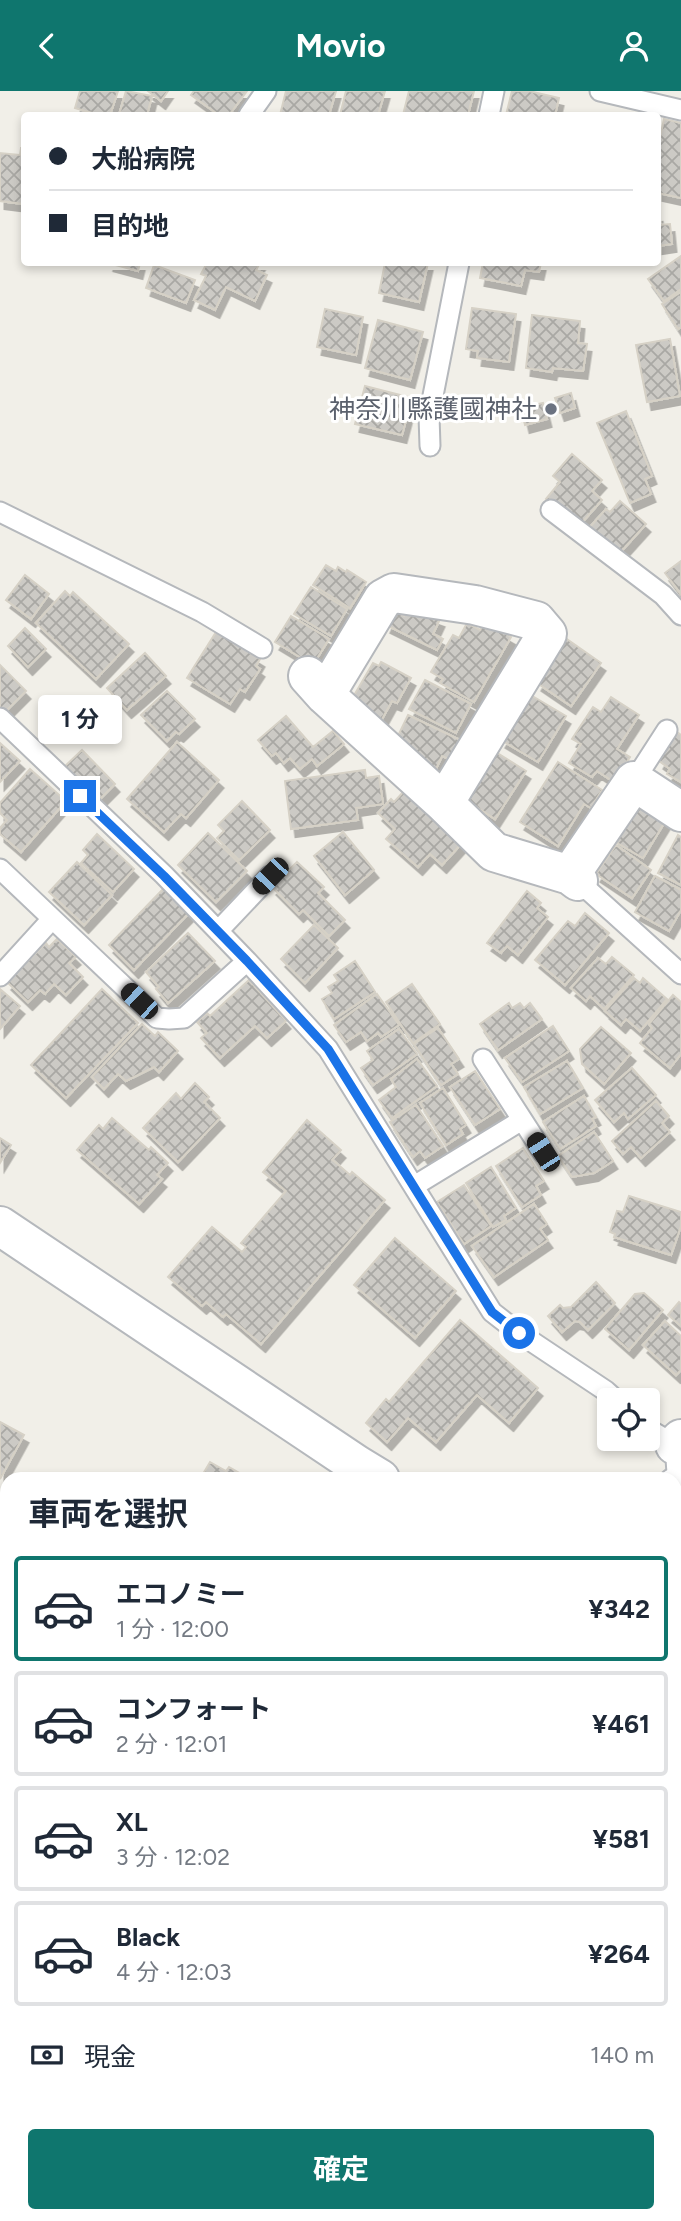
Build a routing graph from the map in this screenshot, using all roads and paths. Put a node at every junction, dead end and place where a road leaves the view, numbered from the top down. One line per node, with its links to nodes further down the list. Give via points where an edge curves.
1 (266, 91): 5 (lane)
2 (494, 91): 6 (lane)
3 (600, 91): 4 (lane)
4 (681, 110)
5 (251, 112)
6 (490, 112)
7 (458, 266): 8 (lane, via 429,416)
8 (430, 446)
9 (551, 510): 11 (lane, via 663,595)
10 (0, 512): 12 (lane, via 202,612)
11 (681, 615)
12 (262, 648)
13 (0, 719): 22 (lane)
14 (667, 730): 15 (lane)
15 (634, 781): 17 (street); 20 (street)
16 (444, 803): 16 (street, via 547,634 536,621 475,605 394,593 383,599 316,685); 20 (street, via 494,852)
17 (681, 812)
18 (0, 869): 21 (lane)
19 (270, 876): 22 (lane)
20 (574, 878): 24 (lane)
21 (52, 919): 23 (lane, via 157,1018 184,1018); 25 (lane)
22 (218, 931): 23 (lane)
23 (247, 961): 29 (lane, via 328,1049)
24 (681, 974)
25 (0, 976)
26 (484, 1059): 27 (lane)
27 (522, 1120): 28 (lane); 29 (lane)
28 (543, 1152)
29 (414, 1186): 31 (lane, via 492,1312)
30 (0, 1226): 33 (street)
31 (602, 1388)
32 (668, 1438): 34 (lane)
33 (359, 1472)
34 (675, 1472)

